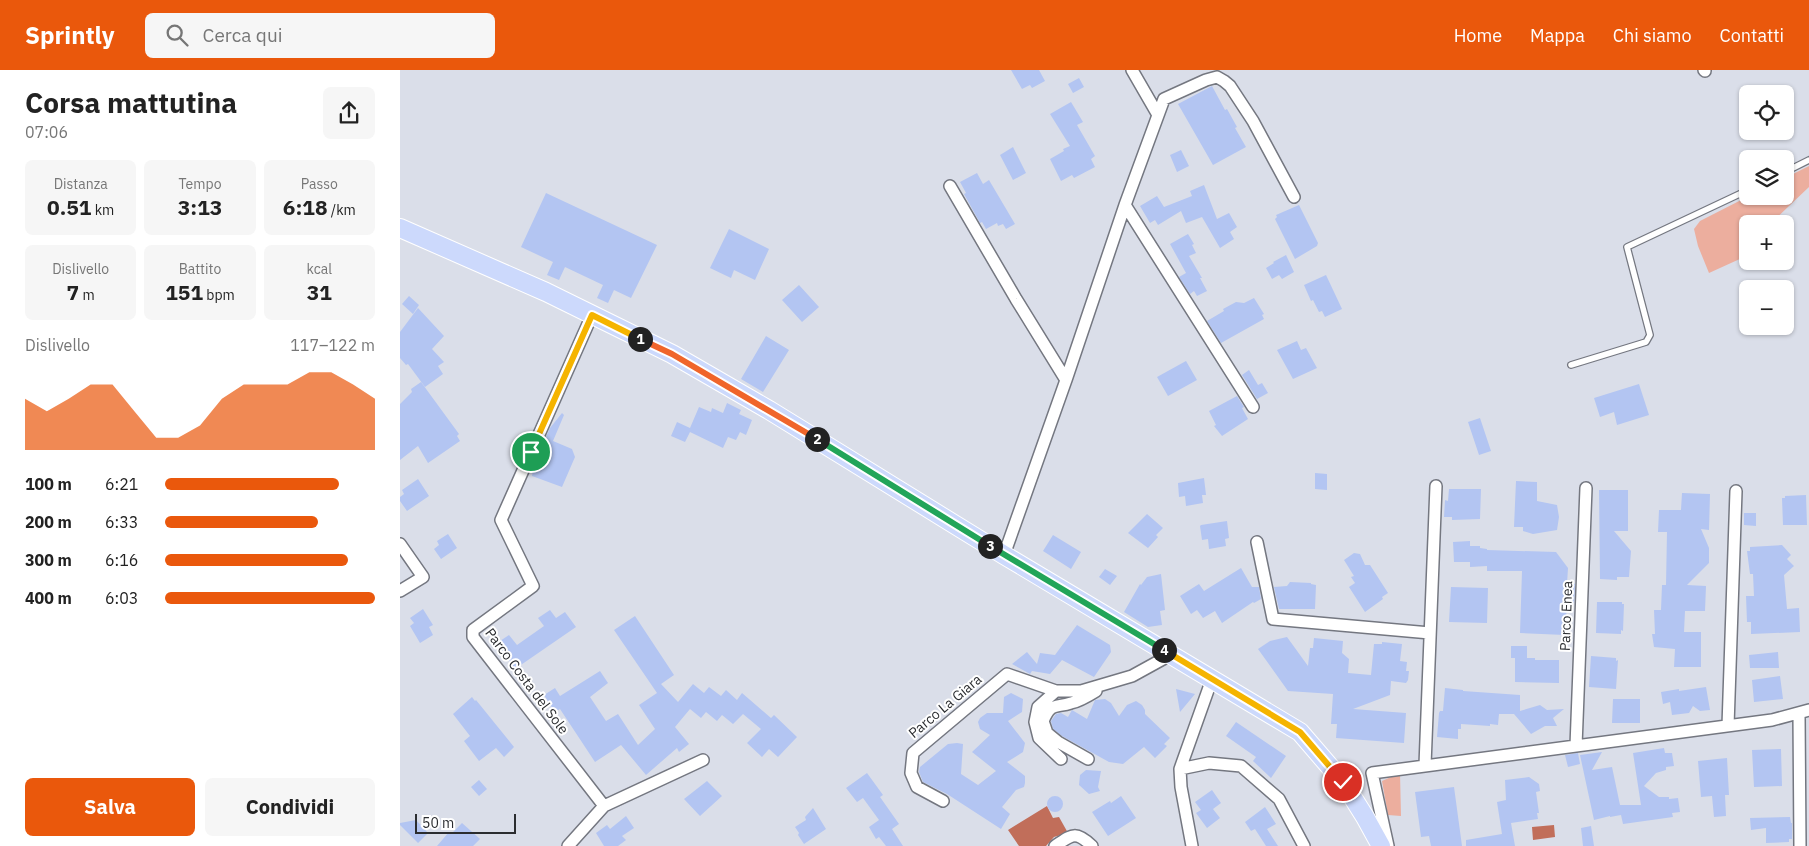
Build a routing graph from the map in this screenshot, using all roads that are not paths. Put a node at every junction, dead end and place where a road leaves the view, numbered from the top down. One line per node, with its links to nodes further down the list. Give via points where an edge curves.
1 (1132, 70): 2 (street)
2 (1158, 115): 7 (street, via 1164,99 1206,80 1217,77 1224,81 1253,121); 8 (street)
3 (1809, 160): 4 (lane)
4 (1794, 168)
5 (950, 186): 12 (street)
6 (1739, 194): 11 (lane, via 1627,247 1650,335 1646,342)
7 (1294, 197)
8 (1125, 205): 12 (street); 13 (street)
9 (400, 228): 10 (main road)
10 (592, 315): 19 (main road, via 672,354 769,410); 35 (street, Parco Costa del Sole, via 501,520 533,586 473,630 473,637)
11 (1571, 365)
12 (1066, 380): 19 (street)
13 (1253, 407)
14 (1436, 486): 21 (street)
15 (1586, 488): 28 (street, Parco Enea)
16 (1736, 491): 27 (street)
17 (1257, 542): 21 (street, via 1273,620)
18 (400, 544): 20 (street, via 423,577)
19 (1004, 555): 22 (main road)
20 (400, 591)
21 (1430, 633): 32 (street)
22 (1172, 654): 23 (main road); 24 (street, Parco La Giara, via 1132,676)
23 (1212, 679): 33 (street); 41 (main road, via 1300,732 1343,782)
24 (1104, 684): 25 (street, Parco La Giara); 30 (street, Parco La Giara, via 1080,700 1056,705 1047,712 1043,721 1047,733)
25 (1056, 691): 29 (street, via 1038,707 1035,722 1039,738); 34 (street, Parco La Giara, via 1007,674 914,753 910,773 917,787)
26 (1804, 712): 27 (street); 43 (street)
27 (1728, 726): 28 (street)
28 (1576, 746): 32 (street)
29 (1061, 759)
30 (1088, 759)
31 (703, 760): 35 (street)
32 (1425, 765): 42 (street, via 1372,773)
33 (1180, 769): 39 (street); 40 (street, via 1209,762 1241,766 1278,799)
34 (943, 801)
35 (604, 806): 36 (street)
36 (568, 846)
37 (1055, 846): 38 (street, via 1071,836 1082,837)
38 (1092, 846)
39 (1192, 846)
40 (1304, 846)
41 (1381, 846)
42 (1388, 846)
43 (1800, 846)

